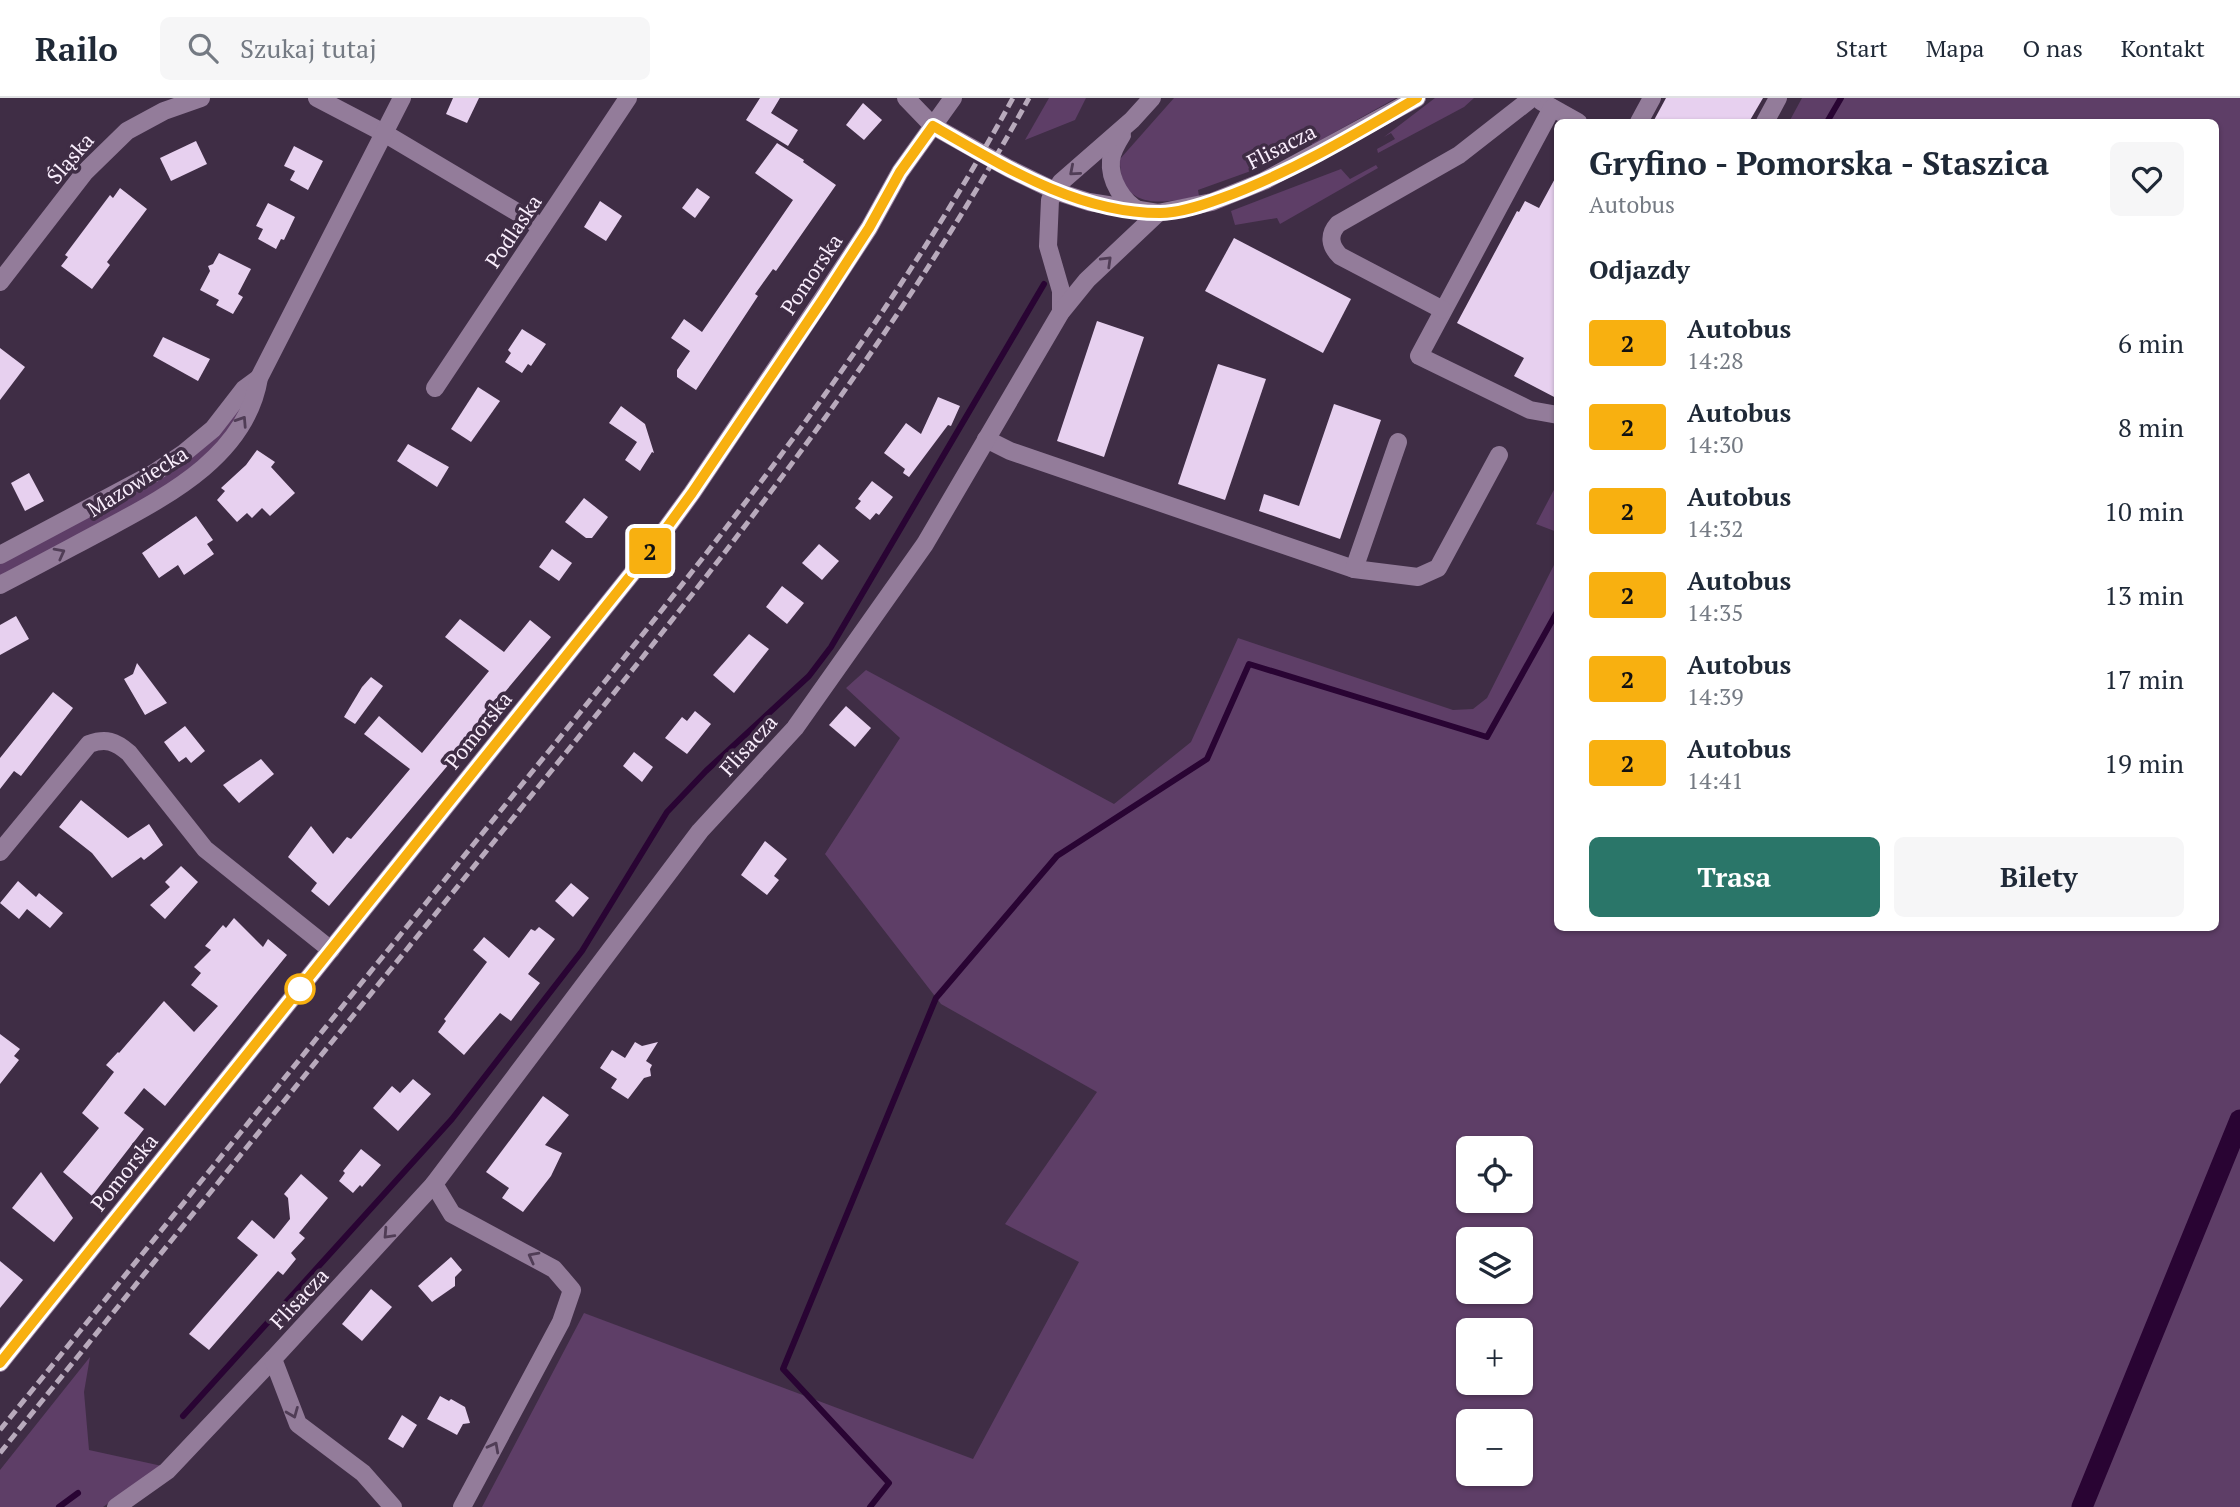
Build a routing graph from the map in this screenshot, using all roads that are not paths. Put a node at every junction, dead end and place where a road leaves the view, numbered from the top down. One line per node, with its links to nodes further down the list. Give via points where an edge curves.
1 (201, 98): 22 (street, Śląska, via 127,131 85,172)
2 (317, 98): 18 (street)
3 (401, 98): 18 (street, Mazowiecka)
4 (628, 98): 21 (street, Podlaska)
5 (906, 98): 17 (street, Flisacza)
6 (953, 98): 17 (street, Pomorska)
7 (1152, 98): 16 (street)
8 (1416, 98): 20 (street, Flisacza, via 1264,181 1212,202)
9 (1533, 98): 12 (street); 23 (street, via 1459,155 1332,231 1331,241 1340,256)
10 (1652, 98): 14 (street)
11 (1779, 98): 15 (street)
12 (1552, 108): 13 (street); 23 (street)
13 (1572, 119)
14 (1641, 119)
15 (1767, 119)
16 (1132, 120): 19 (street, one-way to 19); 20 (street, via 1115,147 1111,165 1119,190 1131,205)
17 (933, 126): 19 (street, Flisacza); 35 (street, Pomorska, via 847,263 670,525)
18 (384, 133): 21 (street); 25 (street, Mazowiecka)
19 (1055, 191): 20 (street, Flisacza); 24 (street, via 1048,236 1061,291)
20 (1149, 212): 24 (street, Flisacza, one-way to 20)
21 (542, 227): 26 (street, Podlaska)
22 (0, 282)
23 (1443, 310): 27 (street, via 1419,356 1530,410)
24 (1061, 312): 28 (street, Flisacza)
25 (259, 378): 31 (street, Mazowiecka, via 244,389 213,429 184,453); 33 (street, Mazowiecka, one-way to 25, via 155,502 199,472 247,414)
26 (435, 388)
27 (1554, 414)
28 (986, 439): 32 (street); 36 (street, Flisacza, via 925,544 795,728 700,831)
29 (1398, 442): 32 (street)
30 (1499, 455): 32 (street, via 1438,568 1418,578)
31 (0, 555)
32 (1353, 569)
33 (0, 585)
34 (0, 852): 35 (street, via 89,744 102,739 117,742 205,849)
35 (331, 950): 38 (street, Pomorska)
36 (434, 1184): 37 (street, Flisacza, one-way to 37); 41 (street, one-way to 36, via 561,1322 572,1290 554,1269 452,1214)
37 (273, 1359): 39 (street, via 167,1471); 40 (street, Flisacza, one-way to 40, via 298,1424 363,1474)
38 (0, 1363)
39 (116, 1507)
40 (393, 1507)
41 (462, 1507)

